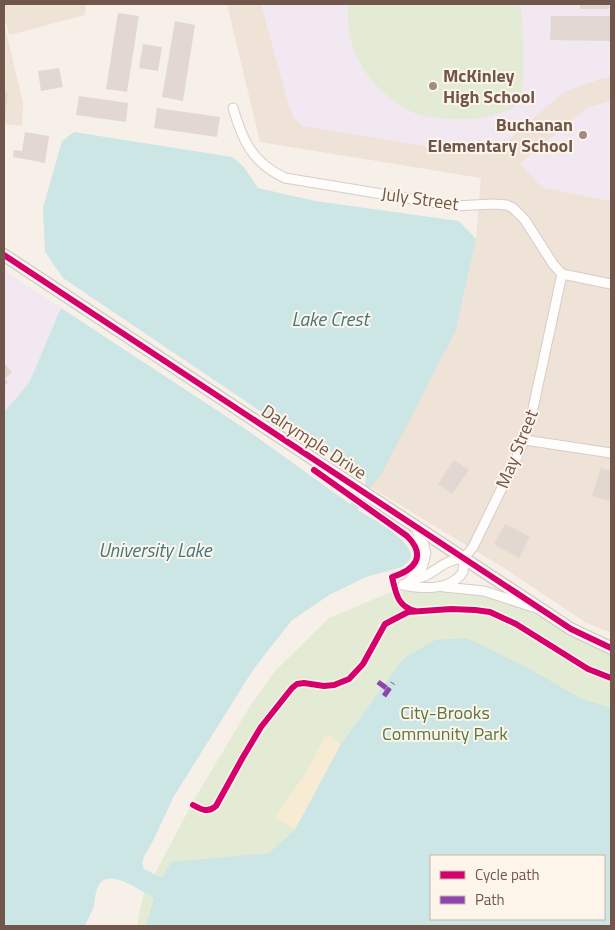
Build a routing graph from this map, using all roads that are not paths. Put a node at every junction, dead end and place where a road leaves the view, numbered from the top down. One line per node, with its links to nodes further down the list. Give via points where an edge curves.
1 (233, 108): 3 (street, July Street, via 244,142 258,161 272,172 295,180 455,206 507,205 525,220)
2 (4, 255): 7 (street, Dalrymple Drive)
3 (562, 274): 4 (street); 5 (street, May Street, via 534,410)
4 (611, 284)
5 (524, 440): 6 (street); 8 (street, May Street, via 473,547)
6 (611, 453)
7 (417, 526): 8 (street, Dalrymple Drive); 9 (street, via 426,557 418,574)
8 (464, 558): 9 (street, via 452,560 425,576); 10 (street, May Street, via 460,576 449,584); 11 (street, Dalrymple Drive)
9 (409, 581): 10 (street, May Street, via 403,585)
10 (437, 586): 11 (street, via 484,591)
11 (541, 610): 12 (street, Dalrymple Drive, via 570,629)
12 (611, 648)

